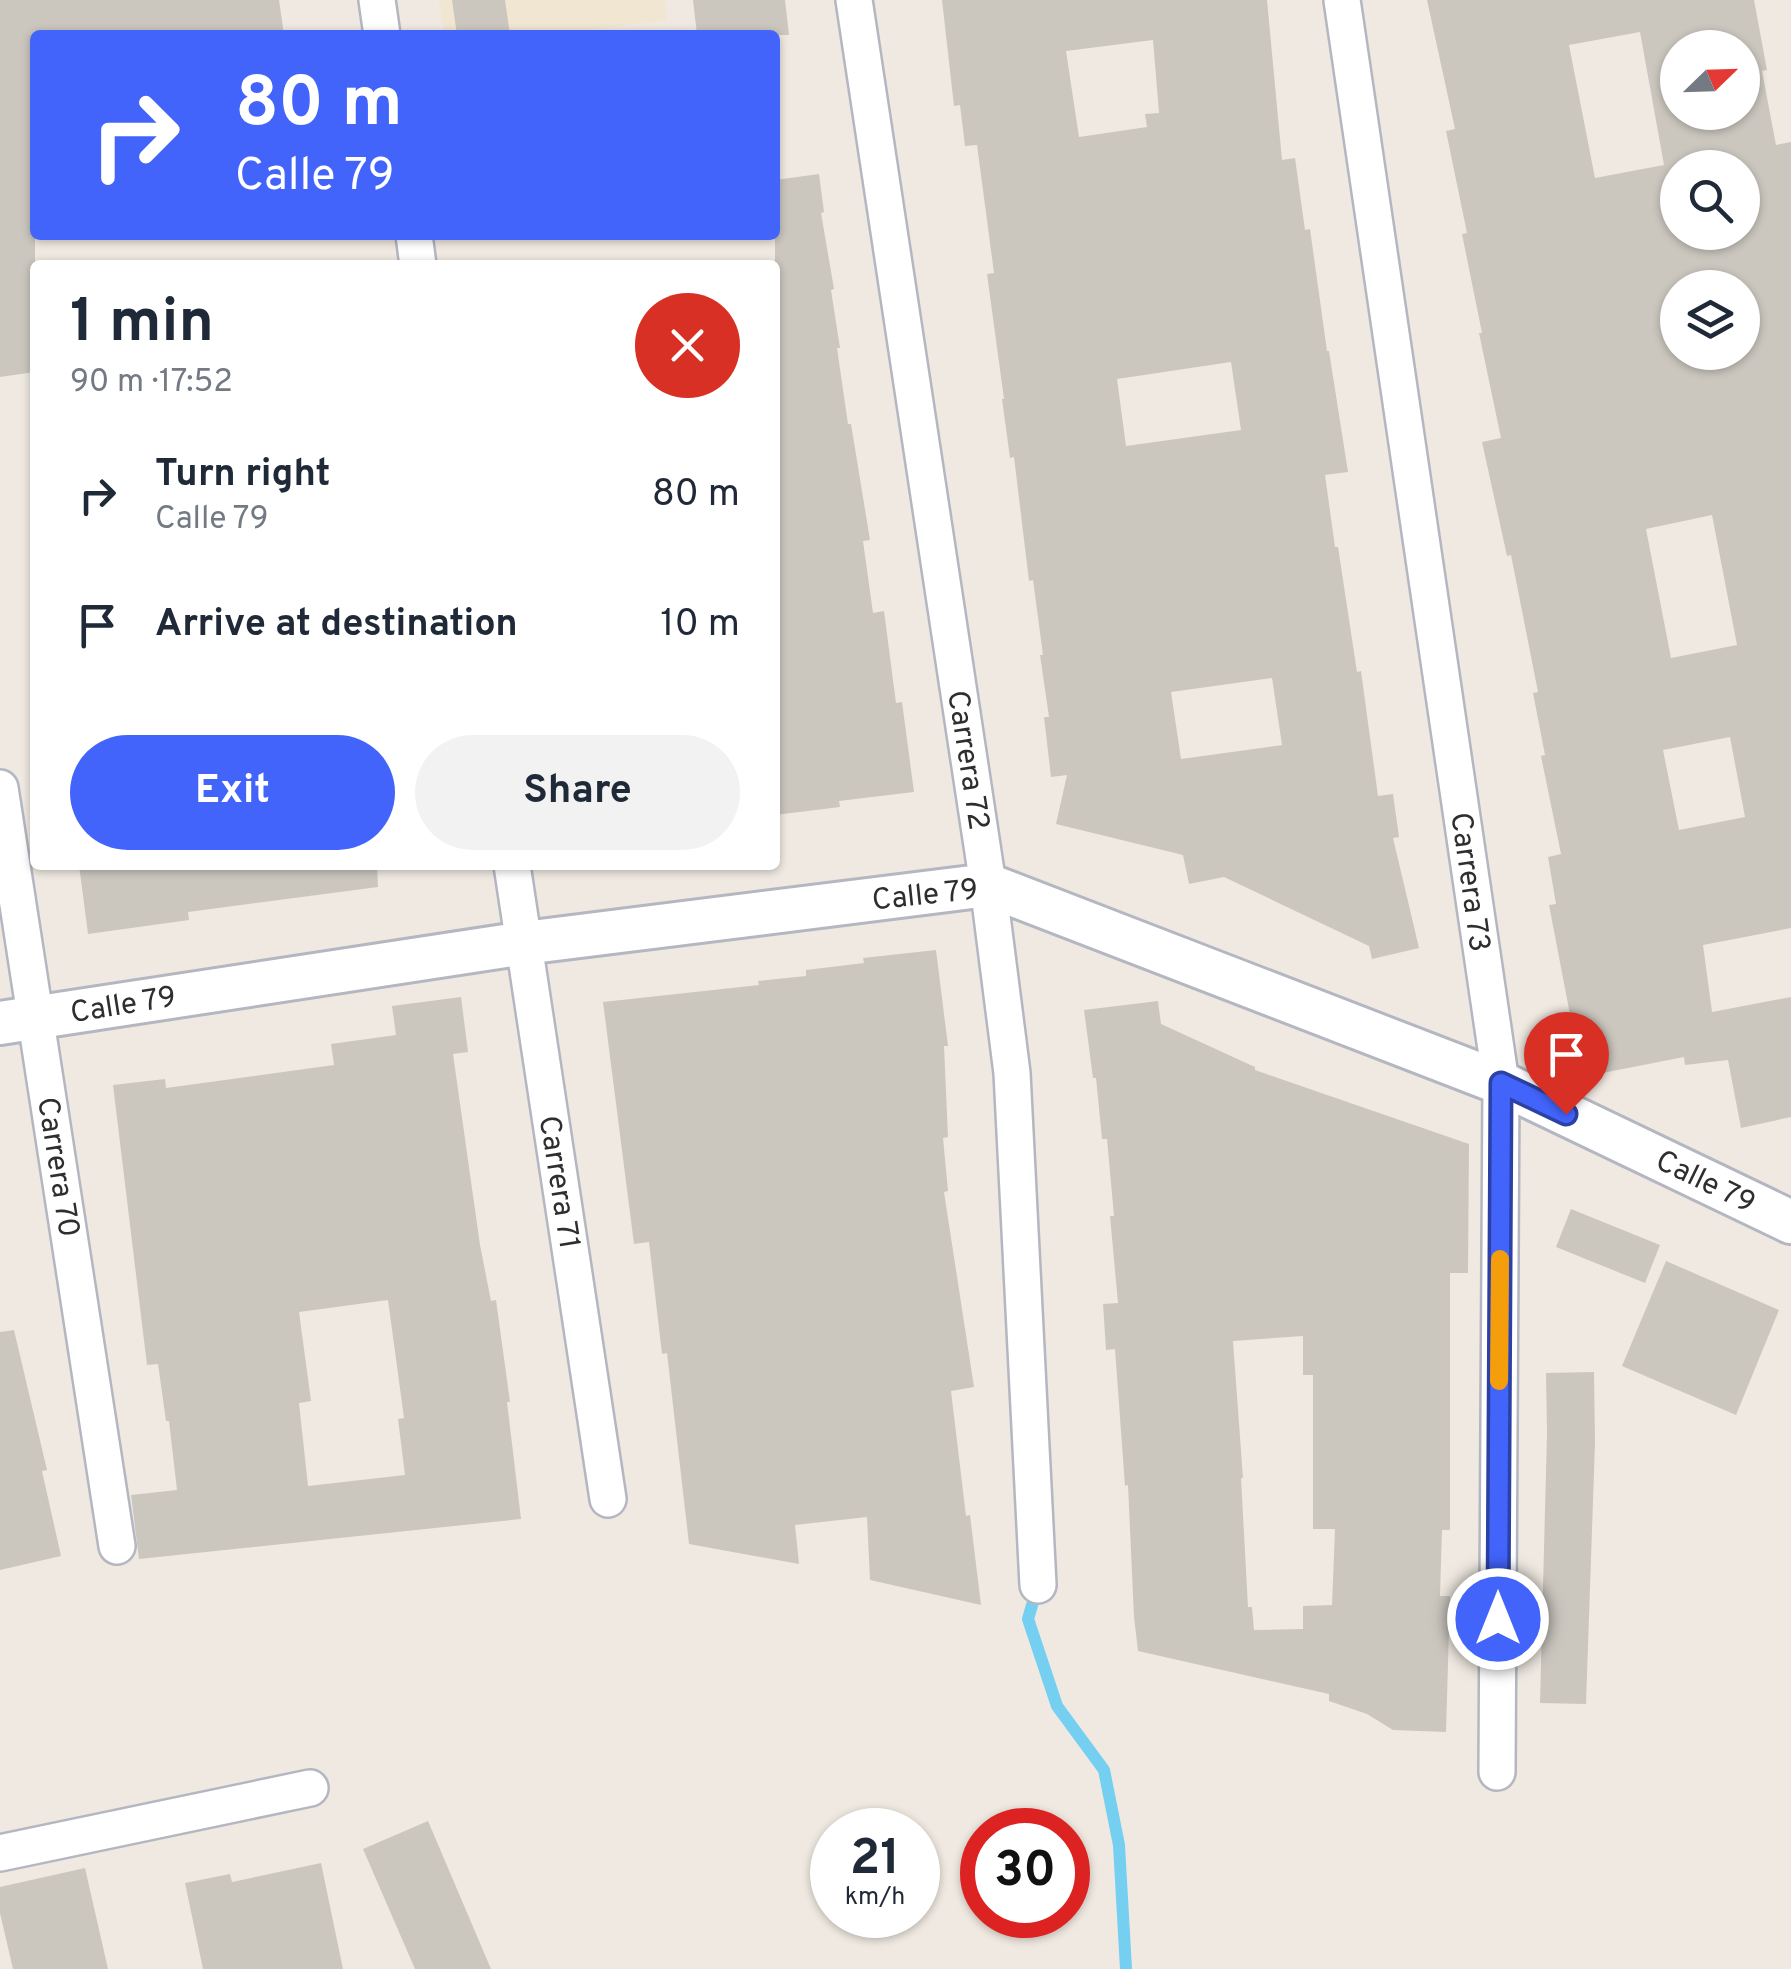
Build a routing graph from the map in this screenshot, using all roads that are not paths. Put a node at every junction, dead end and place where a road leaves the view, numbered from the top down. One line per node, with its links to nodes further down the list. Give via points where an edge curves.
1 (377, 0): 4 (street)
2 (854, 0): 7 (street, Carrera 72)
3 (1342, 0): 10 (street, Carrera 73)
4 (381, 30)
5 (0, 788): 9 (street, Carrera 70)
6 (513, 870): 8 (street, Carrera 71)
7 (988, 885): 8 (street, Calle 79); 10 (street, Calle 79); 14 (street, Carrera 72, via 1012,1073)
8 (524, 943): 9 (street, Calle 79); 12 (street, Carrera 71)
9 (18, 1020): 13 (street, Carrera 70)
10 (1501, 1083): 11 (street, Calle 79); 15 (street, Carrera 73)
11 (1791, 1222)
12 (608, 1498)
13 (117, 1546)
14 (1038, 1586)
15 (1497, 1772)
16 (310, 1788): 17 (street)
17 (0, 1852)

